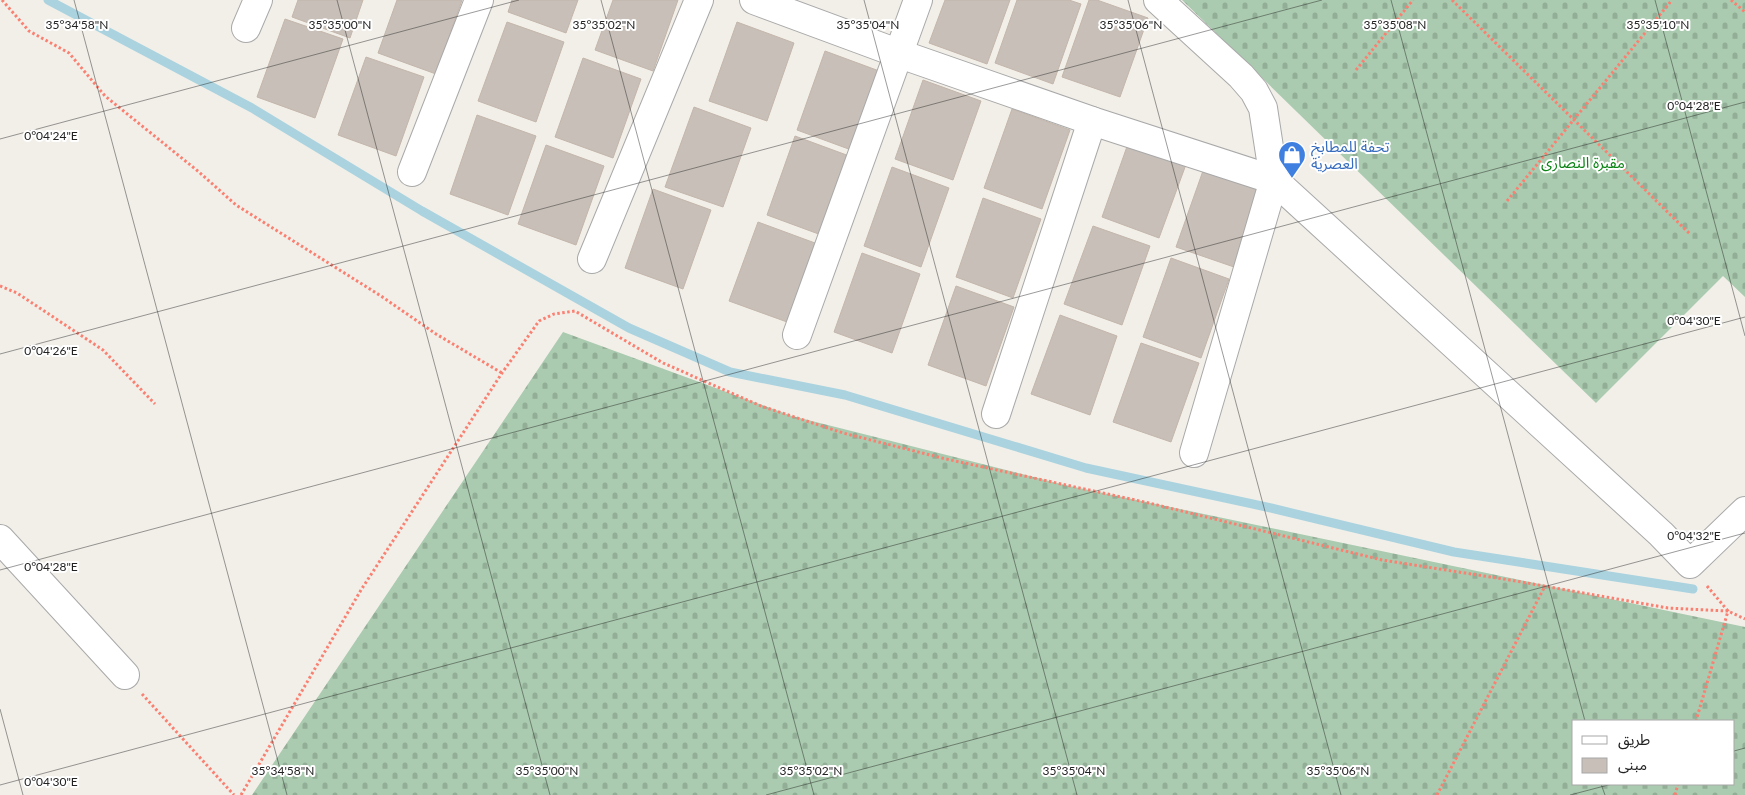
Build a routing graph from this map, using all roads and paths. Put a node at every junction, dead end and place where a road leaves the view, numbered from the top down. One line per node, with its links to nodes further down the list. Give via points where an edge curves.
1 (2, 0): 25 (path, via 29,31 69,53 105,96 236,206)
2 (258, 0): 13 (street)
3 (478, 0): 18 (street)
4 (699, 0): 22 (street)
5 (754, 0): 14 (street)
6 (918, 0): 14 (street)
7 (1158, 0): 19 (street, via 1254,91 1263,108)
8 (1413, 0): 15 (path)
9 (1452, 0): 16 (path)
10 (1672, 0): 16 (path)
11 (1731, 0): 12 (path)
12 (1745, 12)
13 (246, 28)
14 (900, 54): 17 (street); 24 (street)
15 (1356, 70)
16 (1574, 120): 20 (path); 21 (path)
17 (1092, 121): 19 (street); 27 (street)
18 (412, 172)
19 (1274, 180): 28 (street); 31 (street)
20 (1507, 201)
21 (1690, 234)
22 (592, 259)
23 (0, 286): 26 (path, via 17,293 103,350)
24 (797, 335)
25 (502, 373): 32 (path, via 539,321 554,314 575,311 662,363 761,406 844,433 1382,560); 38 (path, via 361,590)
26 (155, 404)
27 (996, 414)
28 (1194, 453)
29 (1745, 511): 31 (street)
30 (0, 539): 35 (street)
31 (1690, 564): 33 (path)
32 (1545, 586): 33 (path, via 1668,608); 39 (path)
33 (1728, 611): 34 (path); 36 (path)
34 (1745, 619)
35 (125, 675): 37 (path)
36 (1696, 720)
37 (234, 795)
38 (241, 795)
39 (1437, 795)

